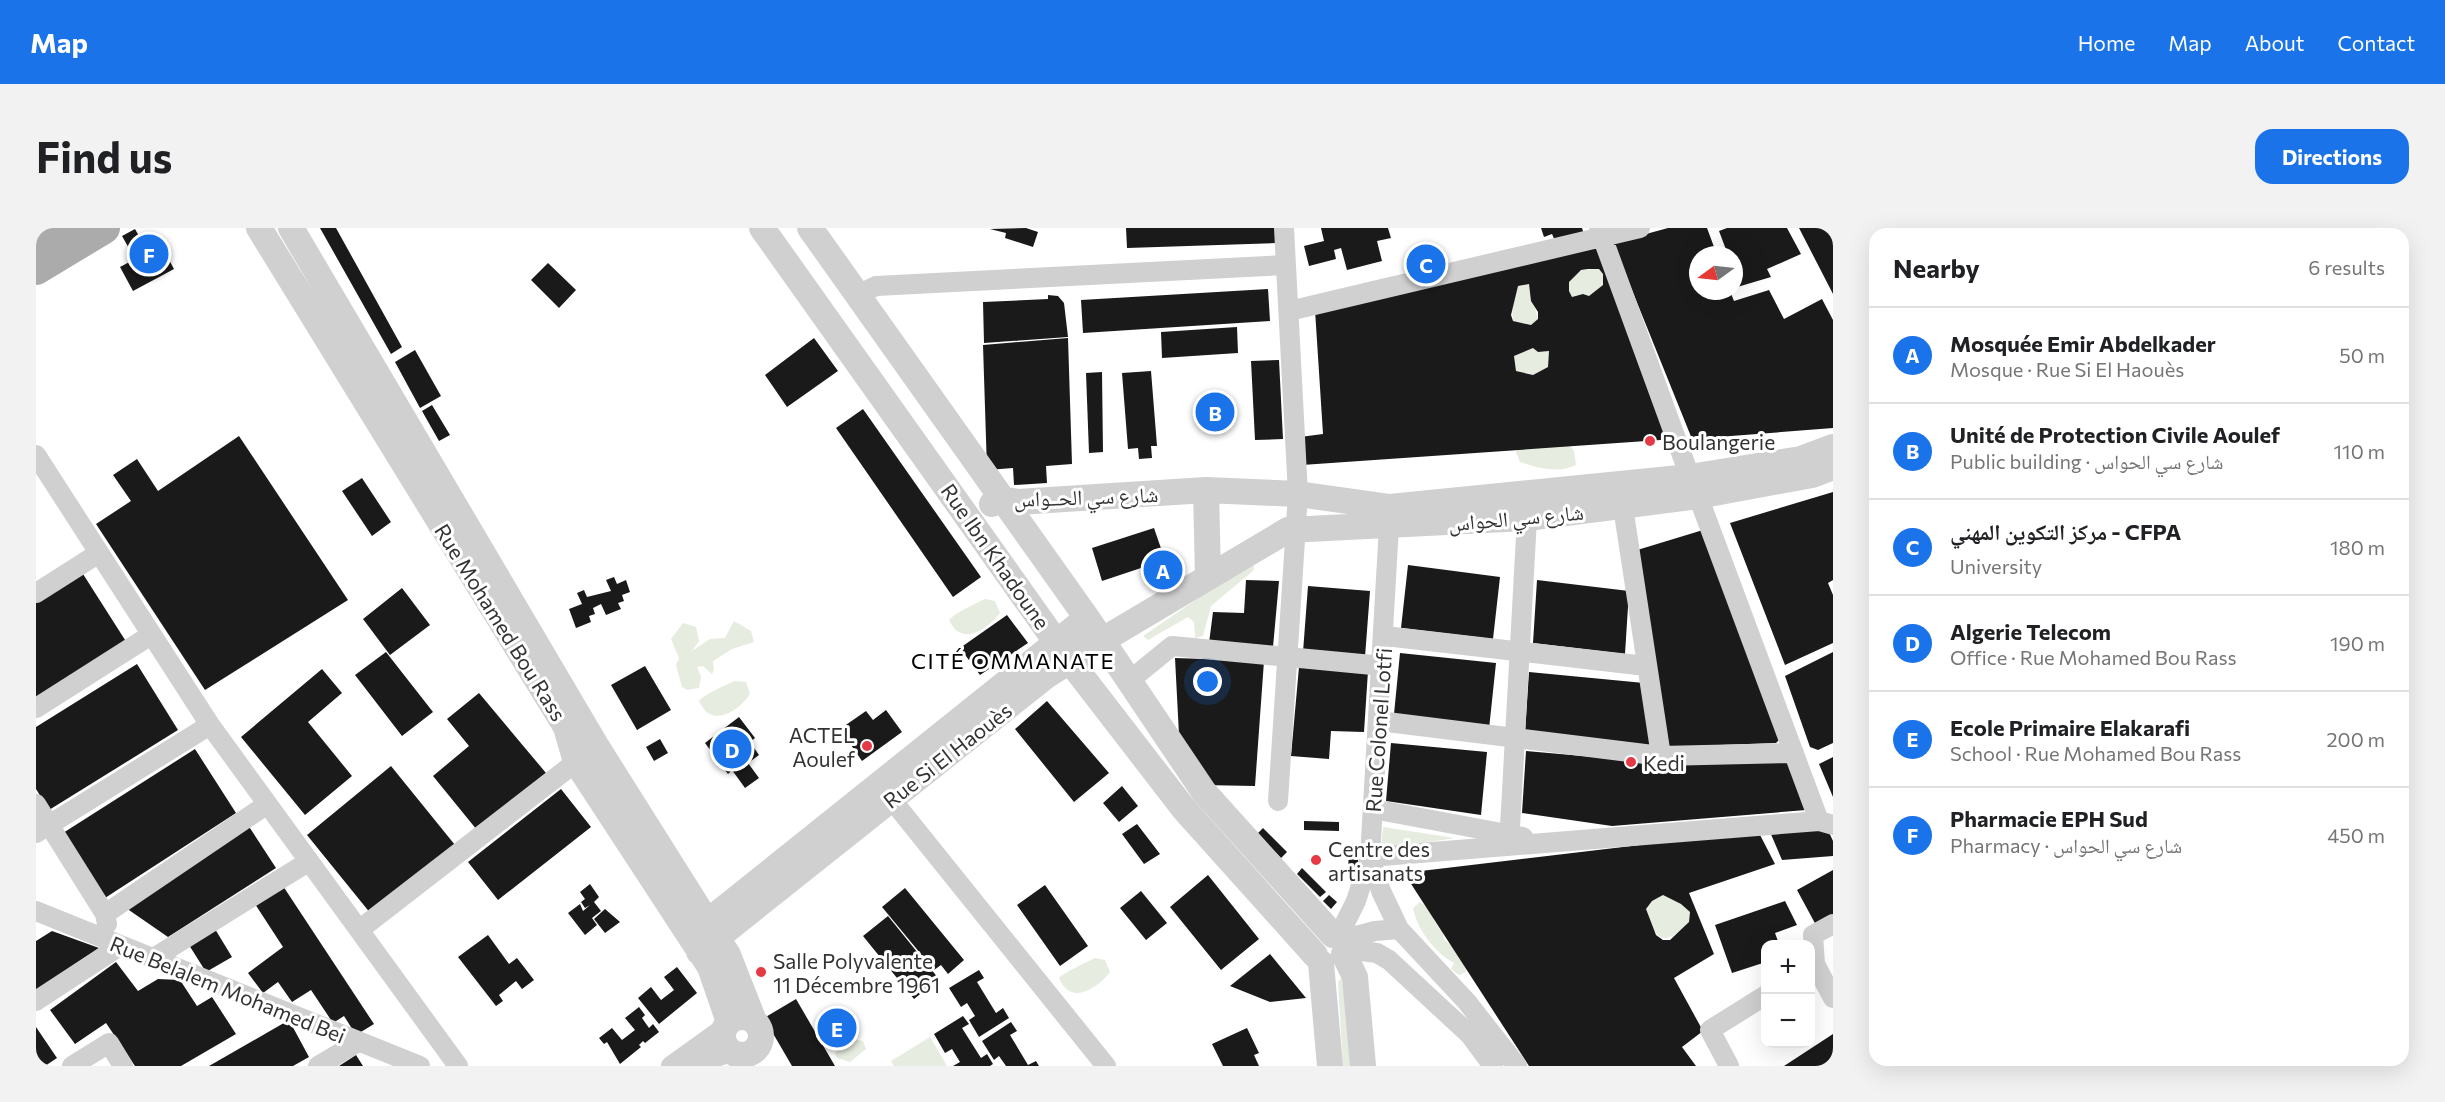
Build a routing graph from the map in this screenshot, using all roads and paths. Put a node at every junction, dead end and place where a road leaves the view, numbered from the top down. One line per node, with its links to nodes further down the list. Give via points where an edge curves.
1 (58, 228): 10 (main road)
2 (104, 228): 12 (main road)
3 (259, 228): 50 (street, Rue Mohamed Bou Rass, via 566,727)
4 (291, 228): 47 (street, Rue Mohamed Bou Rass)
5 (762, 228): 15 (street, Rue Ibn Khadoune)
6 (810, 228): 13 (street, Rue Ibn Khadoune)
7 (1284, 228): 11 (street)
8 (1640, 228): 9 (street)
9 (1601, 233): 14 (street); 20 (street)
10 (36, 241)
11 (1286, 265): 13 (street, via 876,286); 14 (street)
12 (36, 269)
13 (857, 295): 15 (street); 19 (street, Rue Ibn Khadoune)
14 (1289, 311): 23 (street)
15 (824, 317): 22 (street, Rue Ibn Khadoune)
16 (1833, 447): 20 (street, شارع سي الحواس)
17 (38, 461): 30 (street)
18 (1826, 470): 20 (street, شارع سي الحواس)
19 (983, 474): 22 (street); 24 (street, Rue Ibn Khadoune)
20 (1694, 486): 25 (street, شارع سي الحواس); 26 (street, شارع سي الحواس); 48 (street)
21 (1206, 490): 23 (street, شارع سي الحواس); 24 (street, شارع سي الحــواس, via 1018,502); 31 (street)
22 (952, 493): 27 (street, Rue Ibn Khadoune)
23 (1298, 494): 26 (street, شارع سي الحواس); 29 (street)
24 (1000, 499): 27 (street, شارع سي الحــواس); 33 (street, Rue Ibn Khadoune)
25 (1623, 507): 28 (street, شارع سي الحواس); 41 (street)
26 (1390, 516): 28 (street, شارع سي الحواس); 29 (street, شارع سي الحواس); 35 (street, Rue Colonel Lotfi)
27 (970, 518): 37 (street, Rue Ibn Khadoune)
28 (1527, 518): 38 (street)
29 (1296, 530): 31 (street, شارع سي الحواس, via 1288,530); 39 (street)
30 (99, 553): 32 (street); 34 (street)
31 (1208, 577): 36 (street, Rue Si El Haouès)
32 (36, 593)
33 (1087, 618): 36 (street, Rue Ibn Khadoune); 37 (street, Rue Si El Haouès)
34 (151, 635): 43 (street); 45 (street)
35 (1385, 636): 38 (street); 40 (street, Rue Colonel Lotfi)
36 (1101, 640): 37 (street, Rue Si El Haouès); 42 (street, Rue Ibn Khadoune)
37 (1062, 651): 51 (street, Rue Si El Haouès); 56 (street, Rue Ibn Khadoune)
38 (1520, 654): 41 (street); 46 (street)
39 (1288, 656): 40 (street); 42 (street, via 1172,646); 53 (street)
40 (1383, 666): 44 (street, Rue Colonel Lotfi)
41 (1646, 666): 49 (street)
42 (1129, 681): 52 (street, Rue Ibn Khadoune)
43 (36, 708)
44 (1379, 721): 46 (street); 57 (street, Rue Colonel Lotfi)
45 (210, 725): 55 (street); 59 (street)
46 (1515, 740): 49 (street); 60 (street)
47 (597, 747): 50 (street); 68 (street, Rue Mohamed Bou Rass)
48 (1794, 753): 49 (street); 58 (street)
49 (1661, 756)
50 (576, 762): 67 (street); 68 (street, Rue Mohamed Bou Rass)
51 (884, 791): 68 (street, Rue Si El Haouès); 90 (street)
52 (1204, 792): 56 (street); 70 (street, Rue Ibn Khadoune)
53 (1278, 801)
54 (36, 804): 59 (street)
55 (266, 805): 62 (street); 64 (street)
56 (1184, 809): 74 (street, Rue Ibn Khadoune)
57 (1373, 809): 60 (street); 61 (street, Rue Colonel Lotfi)
58 (1826, 823): 60 (street, via 1573,842)
59 (43, 829): 64 (street)
60 (1509, 841): 61 (street)
61 (1370, 857): 66 (street, Rue Colonel Lotfi); 70 (street)
62 (308, 862): 67 (street); 73 (street)
63 (36, 911): 71 (street, Rue Belalem Mohamed Bei)
64 (105, 914): 71 (street)
65 (1833, 924): 69 (street, via 1813,935)
66 (1399, 929): 70 (street, via 1375,931); 94 (street, Rue Colonel Lotfi, via 1467,1002)
67 (359, 930): 86 (street)
68 (703, 937): 80 (street, Rue Mohamed Bou Rass, via 710,967)
69 (1813, 940)
70 (1340, 943): 72 (street); 74 (street, via 1335,964); 74 (street, via 1318,940); 76 (street, Rue Ibn Khadoune)
71 (115, 944): 73 (street, Rue Belalem Mohamed Bei); 79 (street)
72 (1371, 952): 76 (street, via 1357,964); 93 (street, via 1389,960 1410,978 1470,1035)
73 (152, 959): 81 (street, Rue Belalem Mohamed Bei)
74 (1318, 959): 91 (street)
75 (1815, 968): 78 (street)
76 (1355, 977): 92 (street, Rue Ibn Khadoune)
77 (1761, 998): 95 (street, via 1710,1030)
78 (1833, 998)
79 (36, 1001)
80 (739, 1040): 87 (street); 88 (street); 89 (street, Rue Mohamed Bou Rass)
81 (358, 1042): 84 (street); 85 (street, Rue Belalem Mohamed Bei)
82 (72, 1066): 83 (street, via 109,1043)
83 (123, 1066)
84 (318, 1066)
85 (420, 1066)
86 (458, 1066)
87 (671, 1066)
88 (688, 1066)
89 (769, 1066)
90 (1106, 1066)
91 (1330, 1066)
92 (1363, 1066)
93 (1493, 1066)
94 (1517, 1066)
95 (1729, 1066)

